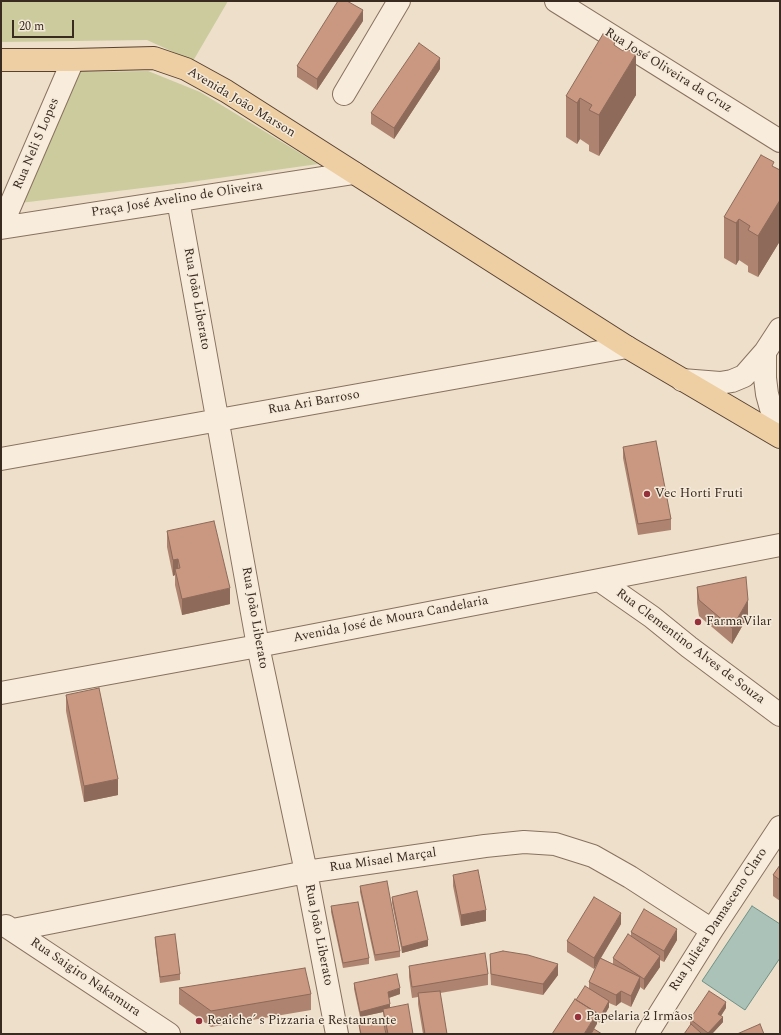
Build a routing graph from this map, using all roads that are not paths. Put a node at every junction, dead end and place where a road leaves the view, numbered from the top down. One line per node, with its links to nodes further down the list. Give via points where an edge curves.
1 (399, 1): 5 (street)
2 (556, 1): 6 (street, Rua José Oliveira da Cruz)
3 (1, 60): 4 (main road, Avenida João Marson)
4 (72, 60): 7 (main road, Avenida João Marson, via 154,58 186,69 226,91); 9 (street, Rua Neli S Lopes)
5 (344, 94)
6 (780, 141)
7 (354, 173): 8 (street, Praça José Avelino de Oliveira); 11 (main road, Avenida João Marson)
8 (178, 200): 9 (street, Praça José Avelino de Oliveira); 14 (street, Rua João Liberato)
9 (1, 227)
10 (780, 329): 12 (street)
11 (627, 347): 13 (main road, Avenida João Marson); 14 (street, Rua Ari Barroso)
12 (765, 352): 13 (street, via 744,376 732,381 720,384); 15 (street, via 767,394)
13 (682, 380): 16 (main road, Avenida João Marson)
14 (219, 420): 17 (street, Rua Ari Barroso); 20 (street, Rua João Liberato)
15 (780, 432)
16 (780, 437)
17 (1, 459)
18 (780, 545): 19 (street, Avenida José de Moura Candelaria)
19 (599, 580): 20 (street, Avenida José de Moura Candelaria); 22 (street, Rua Clementino Alves de Souza, via 652,617)
20 (258, 646): 21 (street, Avenida José de Moura Candelaria); 24 (street, Rua João Liberato)
21 (1, 693)
22 (780, 715)
23 (780, 827): 26 (street, Rua Julieta Damasceno Claro)
24 (306, 872): 25 (street, Rua Misael Marçal); 26 (street, Rua Misael Marçal, via 485,846 524,842 555,844 593,856); 28 (street, Rua João Liberato)
25 (7, 926): 27 (street, Rua Saigiro Nakamura)
26 (712, 930): 29 (street, Rua Julieta Damasceno Claro)
27 (169, 1034)
28 (336, 1034)
29 (646, 1034)

